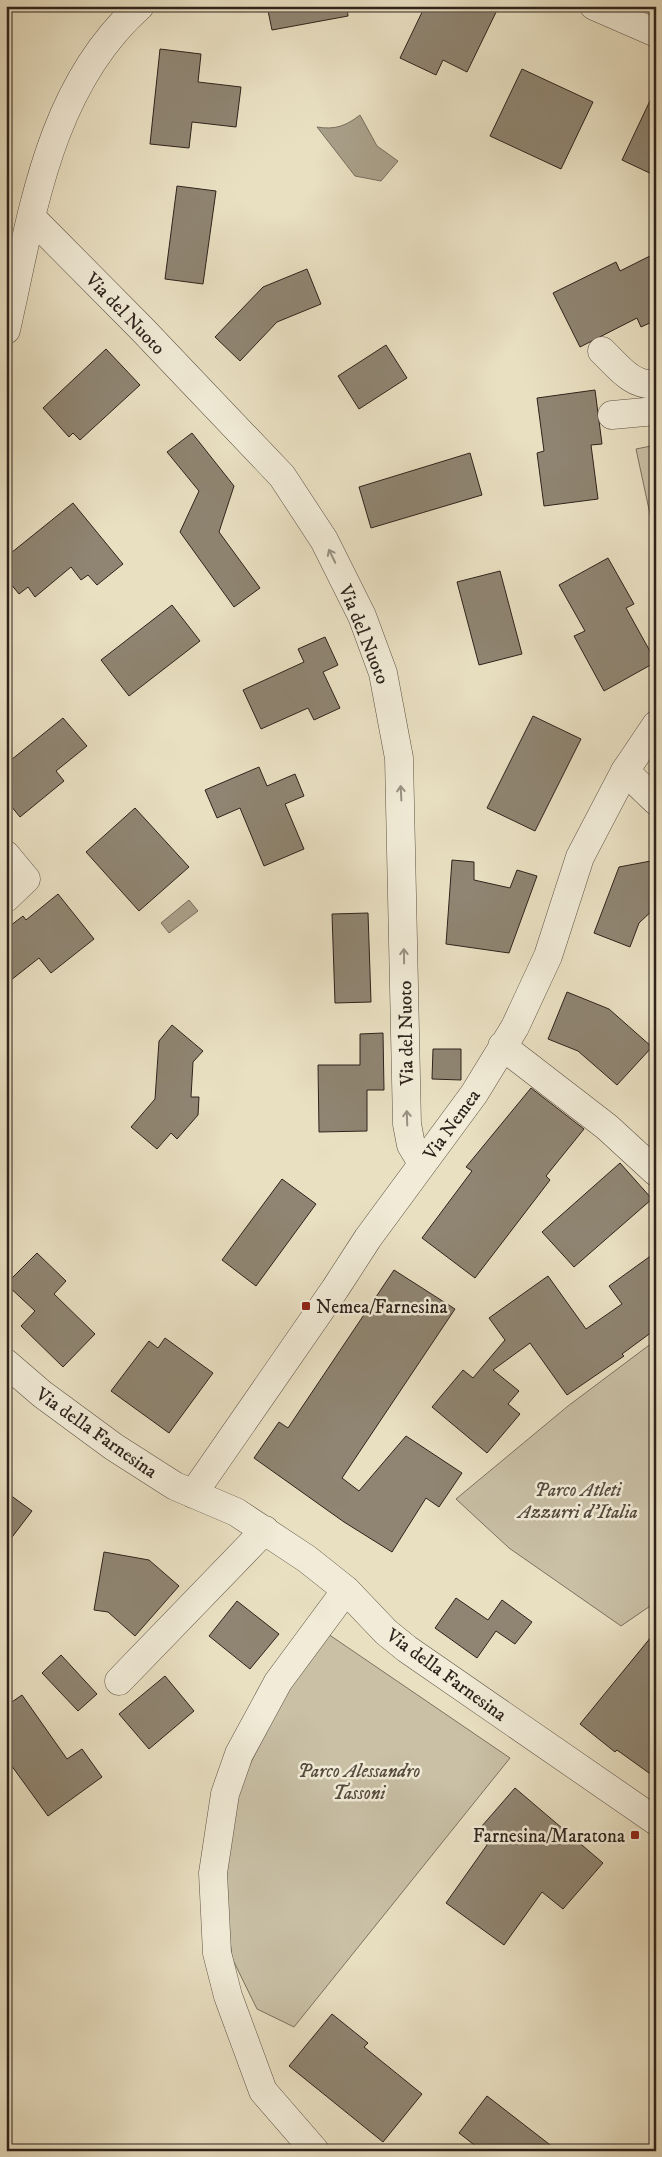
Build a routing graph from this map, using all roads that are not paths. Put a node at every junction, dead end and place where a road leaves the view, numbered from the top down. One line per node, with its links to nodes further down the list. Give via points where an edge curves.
1 (140, 6): 4 (street, via 101,48 68,102 56,131)
2 (594, 6): 3 (street)
3 (656, 33)
4 (32, 218): 5 (street); 16 (street, Via del Nuoto, one-way to 4, via 411,1145 407,1124 399,758 383,672 362,616 324,540 282,476)
5 (6, 330)
6 (602, 351): 7 (street, via 632,380)
7 (656, 384)
8 (656, 411): 9 (street)
9 (612, 415)
10 (656, 725): 11 (street, Via Nemea)
11 (625, 771): 12 (street); 15 (street, Via Nemea, via 584,848 548,956 530,998)
12 (656, 801)
13 (6, 855): 14 (street, via 26,879)
14 (6, 898)
15 (502, 1046): 16 (street, Via Nemea, via 474,1094); 17 (street, via 606,1127)
16 (422, 1163): 19 (street, Via Nemea)
17 (656, 1172)
18 (6, 1364): 19 (street, Via della Farnesina, via 114,1447)
19 (193, 1494): 20 (street, Via della Farnesina, via 236,1512)
20 (265, 1530): 21 (street, Via della Farnesina); 22 (street)
21 (346, 1590): 23 (street, Via della Farnesina, via 392,1638 420,1659); 24 (street, via 262,1708 233,1771 220,1819 213,1872 217,1953 228,1996 263,2091)
22 (119, 1681)
23 (656, 1821)
24 (315, 2151)

